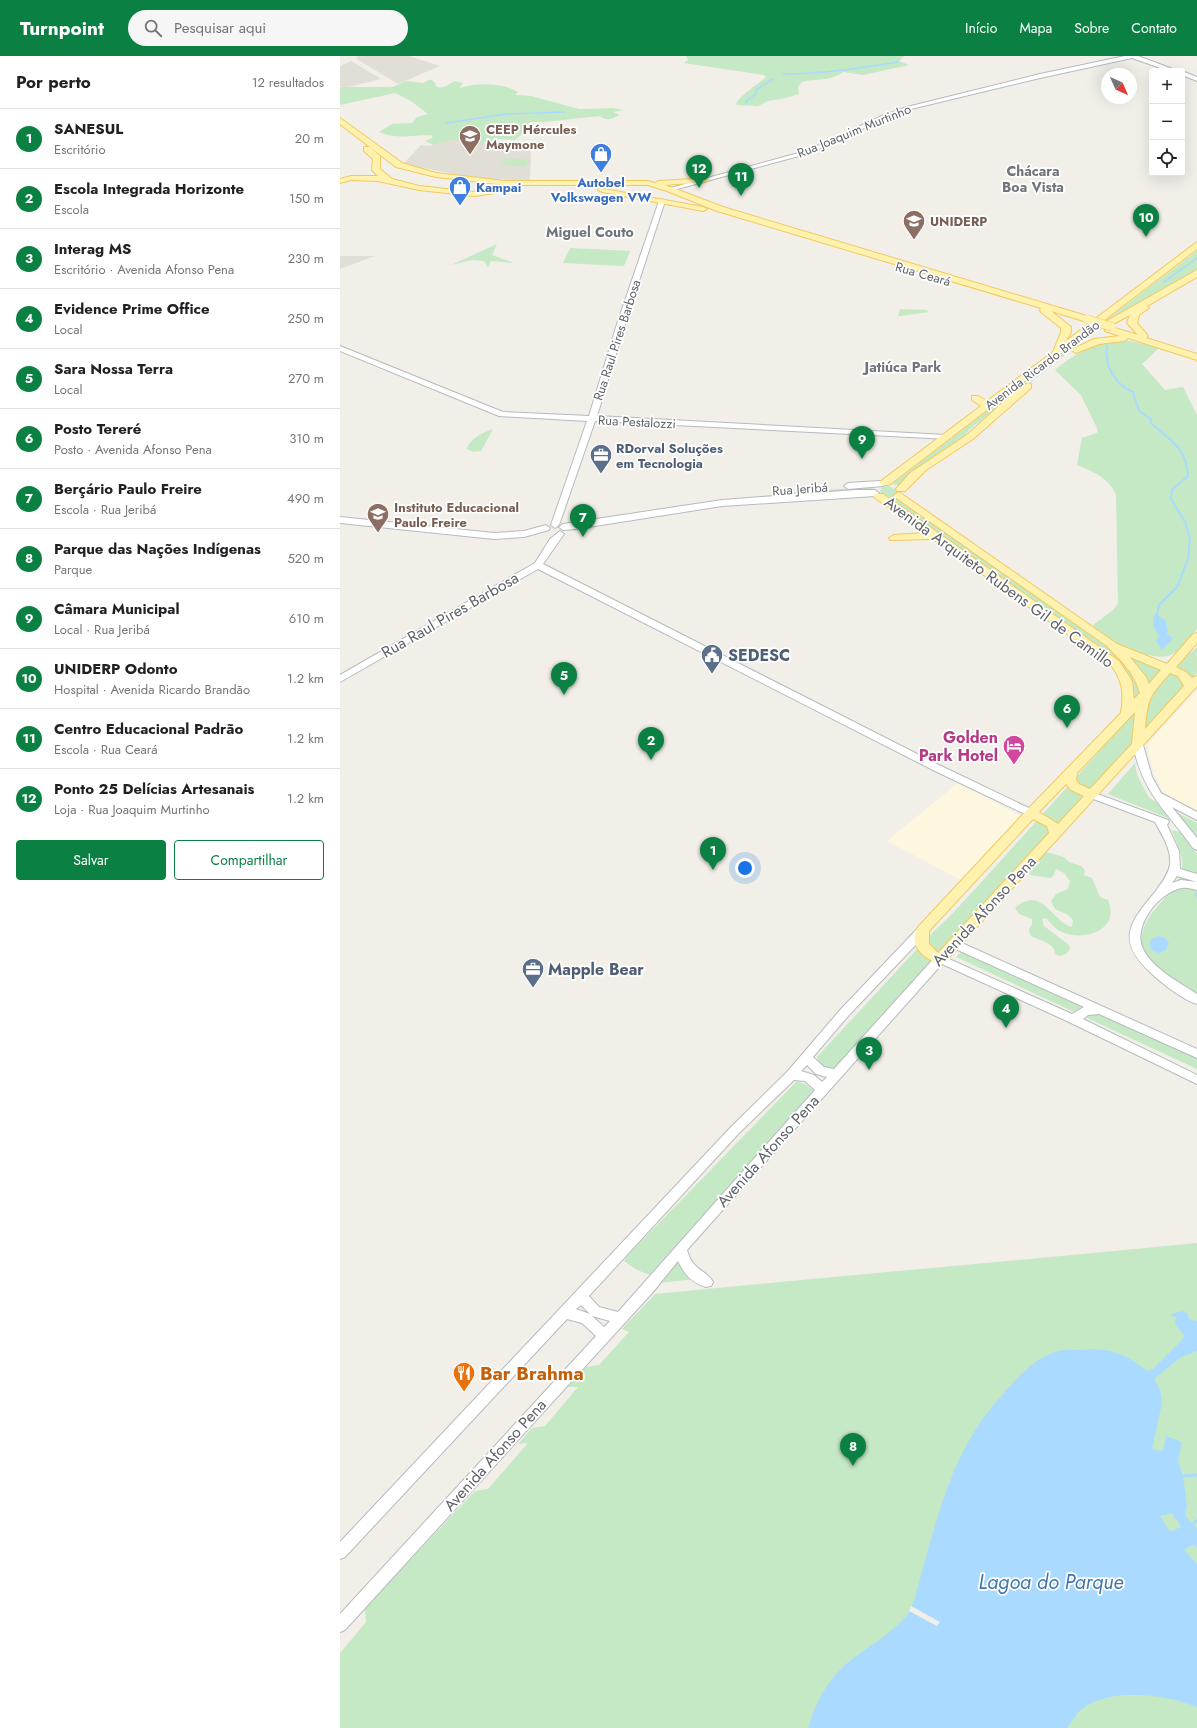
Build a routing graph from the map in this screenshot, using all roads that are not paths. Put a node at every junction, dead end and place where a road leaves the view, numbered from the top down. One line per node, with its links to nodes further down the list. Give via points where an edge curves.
1 (1133, 56): 2 (street); 10 (street, Rua Joaquim Murtinho, via 909,108 808,152)
2 (1167, 68)
3 (1185, 75): 4 (street)
4 (1197, 79)
5 (340, 120): 7 (main road)
6 (340, 126): 8 (main road, via 375,156)
7 (402, 167): 8 (main road, Rua Joaquim Murtinho); 11 (main road, via 393,178); 12 (main road, Rua Joaquim Murtinho, via 436,175 505,182)
8 (376, 168): 9 (main road, Rua Joaquim Murtinho); 11 (main road)
9 (340, 179): 11 (main road, Rua Joaquim Murtinho)
10 (706, 179): 12 (main road); 13 (street, Rua Joaquim Murtinho); 15 (main road, via 690,191)
11 (384, 180): 14 (main road, Rua Joaquim Murtinho, via 419,188 474,194 531,185 573,186)
12 (648, 183): 13 (main road, Rua Joaquim Murtinho)
13 (670, 189): 14 (main road); 15 (main road, Rua Ceará); 17 (main road)
14 (614, 192): 16 (main road, Rua Joaquim Murtinho)
15 (690, 197): 18 (main road, Rua Ceará)
16 (648, 198): 17 (main road, Rua Ceará)
17 (662, 201): 18 (main road); 24 (main road, Rua Ceará, via 737,218); 34 (street, Rua Raul Pires Barbosa)
18 (701, 202): 23 (main road, Rua Ceará)
19 (1197, 245): 22 (main road, Avenida Ricardo Brandão)
20 (1197, 273): 21 (main road, Avenida Ricardo Brandão)
21 (1167, 292): 26 (main road, via 1135,314 1132,323); 28 (main road, Avenida Ricardo Brandão, via 1118,316)
22 (1133, 295): 23 (main road, via 1108,310 1094,314); 30 (main road, Avenida Ricardo Brandão)
23 (1012, 296): 25 (main road, Rua Ceará)
24 (1043, 309): 25 (main road, Rua Ceará); 30 (main road, via 1066,327)
25 (1085, 320): 26 (main road, Rua Ceará)
26 (1141, 337): 28 (main road, via 1097,341); 29 (main road, Rua Ceará); 31 (main road, Rua Ceará)
27 (340, 348): 34 (street, Rua Pestalozzi, via 502,414)
28 (1076, 350): 35 (main road, Avenida Ricardo Brandão, via 1022,390)
29 (1197, 352)
30 (1055, 354): 33 (main road, Avenida Ricardo Brandão)
31 (1197, 357)
32 (975, 398): 33 (main road)
33 (988, 406): 36 (main road, Avenida Ricardo Brandão)
34 (592, 419): 36 (street, Rua Pestalozzi); 42 (street, Rua Raul Pires Barbosa)
35 (978, 430): 36 (main road); 38 (main road, Avenida Ricardo Brandão, via 914,476 904,484)
36 (946, 437): 37 (main road, Avenida Ricardo Brandão)
37 (882, 483): 38 (main road, Avenida Arquiteto Rubens Gil de Camillo, via 895,484); 39 (main road, Avenida Ricardo Brandão, via 873,491); 40 (street, Rua Jeribá, via 765,492)
38 (900, 492): 39 (main road, via 890,498); 49 (main road, Avenida Arquiteto Rubens Gil de Camillo, via 935,522)
39 (877, 495): 40 (street, Rua Jeribá, via 856,493); 44 (main road, Avenida Arquiteto Rubens Gil de Camillo)
40 (722, 503): 42 (street, Rua Jeribá)
41 (340, 520): 43 (street, via 494,536)
42 (561, 529): 45 (street, Rua Raul Pires Barbosa); 45 (street, Rua Jeribá)
43 (527, 534): 45 (street); 45 (street)
44 (934, 536): 46 (main road); 56 (main road, Avenida Arquiteto Rubens Gil de Camillo, via 1115,663 1128,682)
45 (548, 537): 47 (street, Rua Raul Pires Barbosa)
46 (894, 538)
47 (538, 565): 53 (street, Rua Raul Pires Barbosa); 61 (street, via 923,761)
48 (1197, 636): 51 (main road, Avenida Afonso Pena)
49 (1111, 644): 50 (main road); 55 (main road, Avenida Arquiteto Rubens Gil de Camillo, via 1137,671)
50 (1136, 654): 51 (main road, via 1157,660); 52 (main road)
51 (1181, 654): 52 (main road, Avenida Afonso Pena)
52 (1168, 668): 54 (main road); 55 (main road, Avenida Afonso Pena)
53 (340, 679)
54 (1194, 683): 57 (main road, Avenida Afonso Pena)
55 (1146, 694): 56 (main road, Avenida Afonso Pena); 57 (main road, via 1142,704)
56 (1127, 713): 58 (main road, Avenida Afonso Pena)
57 (1138, 745): 59 (street, via 1140,760); 60 (main road, Avenida Afonso Pena)
58 (1071, 772): 60 (main road, via 1070,780 1075,787); 61 (main road, Avenida Afonso Pena)
59 (1152, 789): 62 (street); 65 (street)
60 (1092, 795): 63 (street); 64 (main road, Avenida Afonso Pena)
61 (1031, 813): 64 (main road, via 1052,824); 71 (main road, Avenida Afonso Pena)
62 (1197, 818)
63 (1159, 820): 65 (street); 67 (street, via 1176,856)
64 (1056, 834): 72 (main road, Avenida Afonso Pena)
65 (1193, 834): 66 (street)
66 (1197, 846)
67 (1174, 871): 68 (street); 70 (street)
68 (1197, 878)
69 (1197, 886): 70 (street, via 1181,884)
70 (1160, 893): 74 (street, via 1143,914 1135,929 1134,938 1140,954 1163,977)
71 (923, 930): 73 (main road, via 920,944); 78 (street, Avenida Afonso Pena)
72 (953, 943): 73 (main road, Avenida Afonso Pena); 75 (street)
73 (940, 959): 76 (street); 79 (street, Avenida Afonso Pena)
74 (1197, 1000)
75 (1100, 1010): 76 (street, via 1086,1011); 77 (street)
76 (1073, 1020): 81 (street)
77 (1197, 1054)
78 (806, 1057): 79 (street, via 820,1071); 80 (street, Avenida Afonso Pena)
79 (837, 1074): 82 (street, Avenida Afonso Pena)
80 (790, 1075): 82 (street, via 816,1081); 85 (street, Avenida Afonso Pena, via 735,1130)
81 (1197, 1080)
82 (822, 1091): 83 (street, Avenida Afonso Pena)
83 (680, 1249): 84 (street, via 687,1268 694,1276); 87 (street, Avenida Afonso Pena)
84 (706, 1282)
85 (581, 1296): 86 (street, Avenida Afonso Pena); 87 (street, via 595,1312)
86 (564, 1313): 88 (street, via 578,1314 588,1319); 89 (street, Avenida Afonso Pena)
87 (619, 1318): 88 (street, Avenida Afonso Pena)
88 (604, 1336): 90 (street, Avenida Afonso Pena)
89 (340, 1552)
90 (340, 1625)

